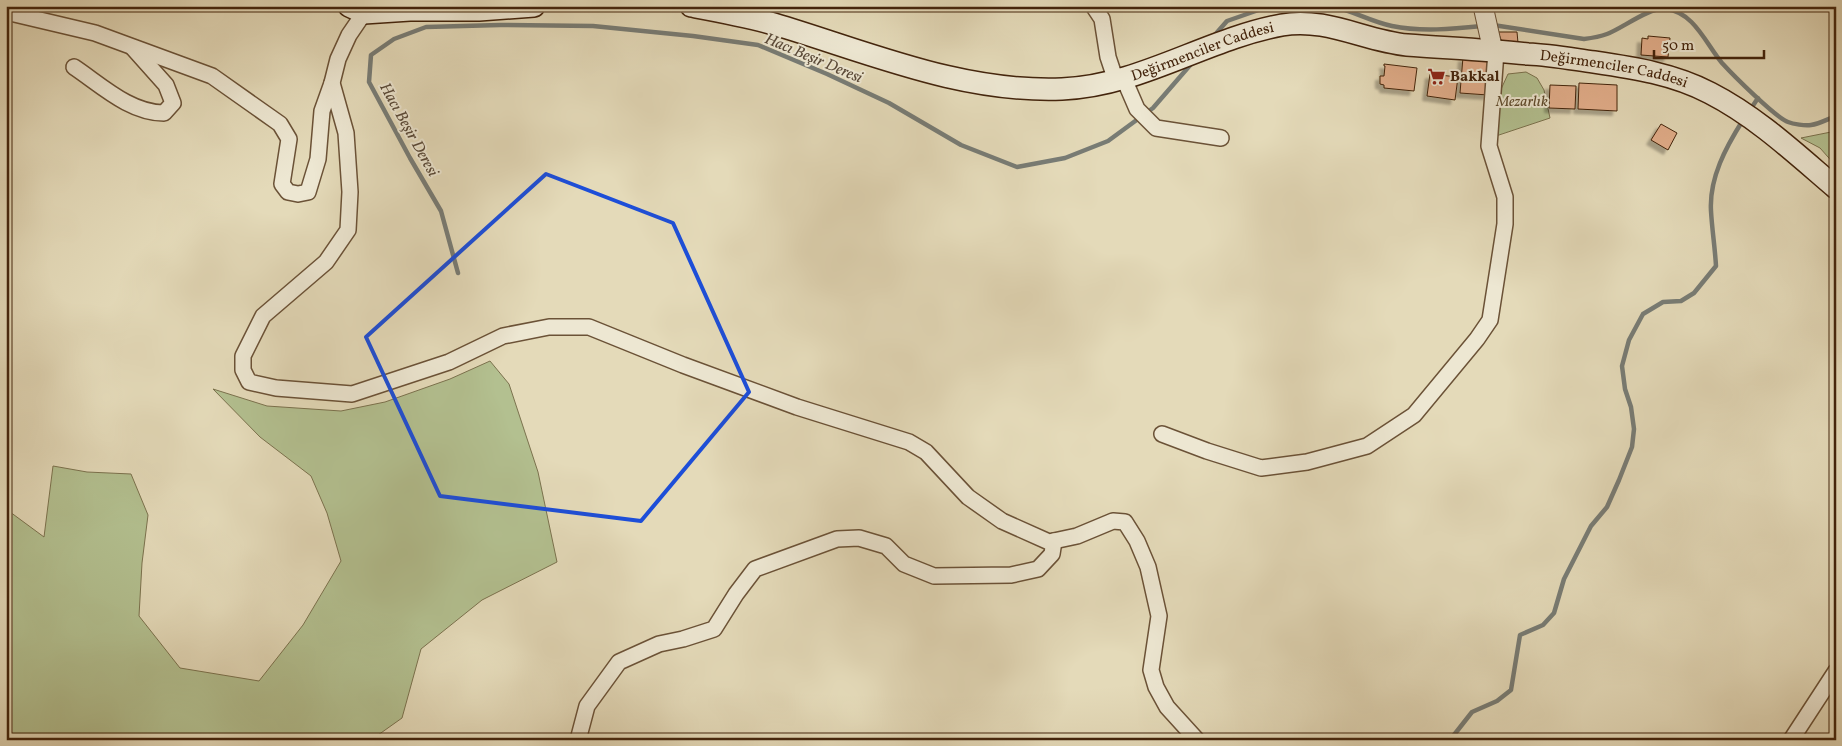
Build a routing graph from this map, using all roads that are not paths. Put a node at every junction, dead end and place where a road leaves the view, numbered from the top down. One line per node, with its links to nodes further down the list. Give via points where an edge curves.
1 (534, 6): 5 (main road, via 454,11)
2 (691, 6): 6 (main road, Değirmenciler Caddesi)
3 (1094, 7): 11 (street, via 1102,19 1108,57)
4 (1483, 9): 9 (street)
5 (356, 10): 12 (street)
6 (736, 10): 11 (main road, Değirmenciler Caddesi, via 772,24 976,84 1063,89)
7 (6, 12): 8 (street, via 95,33)
8 (132, 46): 10 (street, via 166,85 173,103 164,113 150,113 129,104); 12 (street, via 212,76 280,124 290,139 282,184 288,192 298,194 308,192 318,159 322,112)
9 (1493, 47): 11 (main road, Değirmenciler Caddesi, via 1402,44 1319,24 1284,25 1240,36); 14 (main road, Değirmenciler Caddesi, via 1636,68 1678,78 1711,93 1746,115); 15 (street, via 1489,146 1505,197 1505,224 1490,320 1414,416 1367,446 1308,462 1261,468)
10 (74, 66)
11 (1120, 80): 13 (street, via 1137,109 1156,128)
12 (332, 83): 16 (street, via 346,133 350,192 348,230 326,262 263,316 243,356 242,370 250,382 276,388 352,394 449,362 503,336 550,327 589,327 797,407 909,442 926,452 968,497 1002,521 1049,542)
13 (1221, 138)
14 (1836, 188)
15 (1162, 434)
16 (1054, 541): 18 (street, via 1052,554 1038,569 1011,575 934,576 904,564 886,546 859,538 837,539 755,569 714,629 659,644 619,662 587,706); 19 (street, via 1077,536 1113,521 1125,522 1148,567 1159,616 1151,670 1156,687 1167,707)
17 (1836, 671): 20 (street)
18 (578, 740)
19 (1197, 740)
20 (1791, 740)

